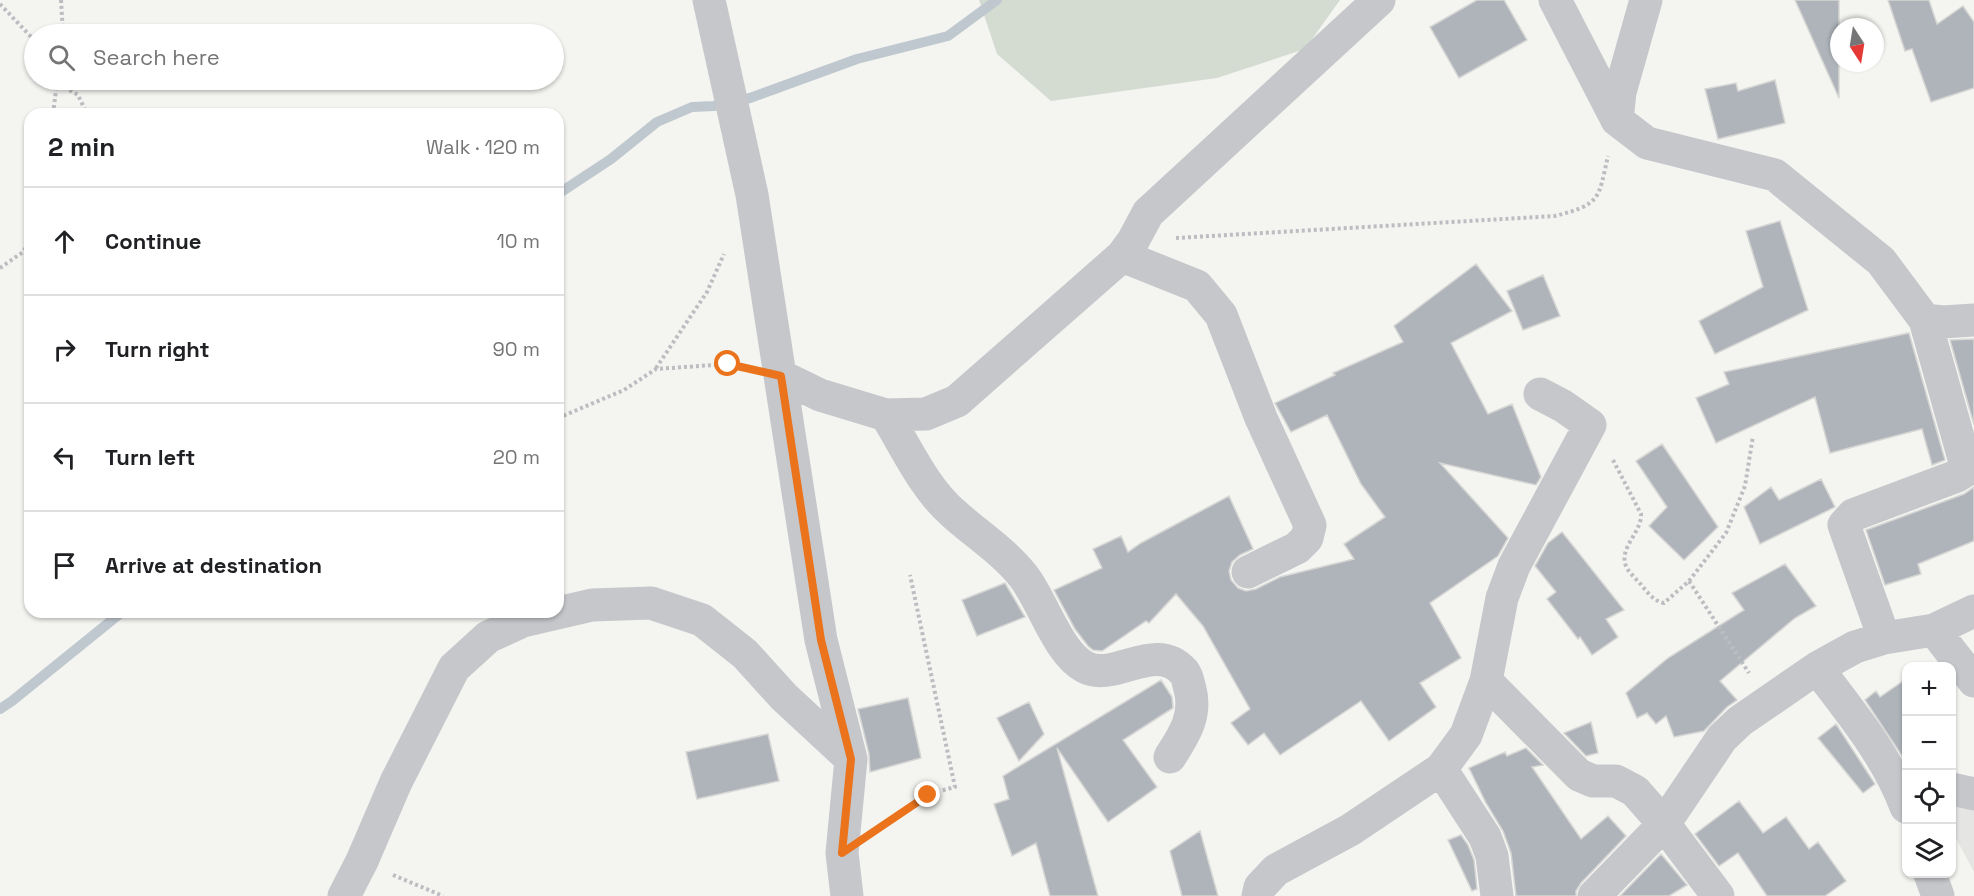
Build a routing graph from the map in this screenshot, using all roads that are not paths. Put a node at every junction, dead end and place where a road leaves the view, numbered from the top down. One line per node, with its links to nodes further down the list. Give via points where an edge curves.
1 (709, 0): 9 (street, via 752,195)
2 (1379, 0): 6 (street, via 1148,213)
3 (1555, 0): 5 (street)
4 (1646, 0): 5 (street, via 1620,92)
5 (1617, 120): 7 (street, via 1647,143 1775,175 1881,261)
6 (1128, 248): 11 (street, via 957,401 926,414); 12 (street, via 1197,286 1221,315 1261,418 1310,525 1307,538 1297,548)
7 (1924, 320): 8 (street); 17 (street, via 1965,471 1852,515 1844,525)
8 (1974, 320)
9 (781, 376): 11 (street, via 820,395); 22 (street, via 821,640)
10 (1540, 394): 19 (street, via 1590,425 1514,566 1502,598)
11 (886, 415): 21 (street, via 928,484 951,512 1023,576 1069,655 1086,668 1109,670 1153,659 1175,663 1186,675 1193,712)
12 (1248, 572)
13 (564, 611): 22 (street, via 592,605 651,603 702,621 745,654 784,697)
14 (1974, 611): 16 (street)
15 (536, 618): 29 (street, via 488,637 454,668)
16 (1934, 630): 17 (street); 20 (street)
17 (1884, 638): 18 (street, via 1855,646)
18 (1817, 668): 25 (street); 27 (street, via 1767,701 1722,738)
19 (1486, 681): 23 (street, via 1466,735); 27 (street, via 1579,775 1593,781 1616,781 1635,791)
20 (1974, 681)
21 (1170, 757)
22 (851, 759): 30 (street, via 842,853)
23 (1441, 769): 31 (street, via 1350,830 1276,870 1260,887); 32 (street, via 1485,837 1492,856)
24 (1956, 790): 26 (street)
25 (1902, 791)
26 (1974, 794)
27 (1664, 824): 33 (street); 34 (street)
28 (1932, 878): 35 (street)
29 (344, 896)
30 (847, 896)
31 (1258, 896)
32 (1497, 896)
33 (1594, 896)
34 (1718, 896)
35 (1938, 896)

